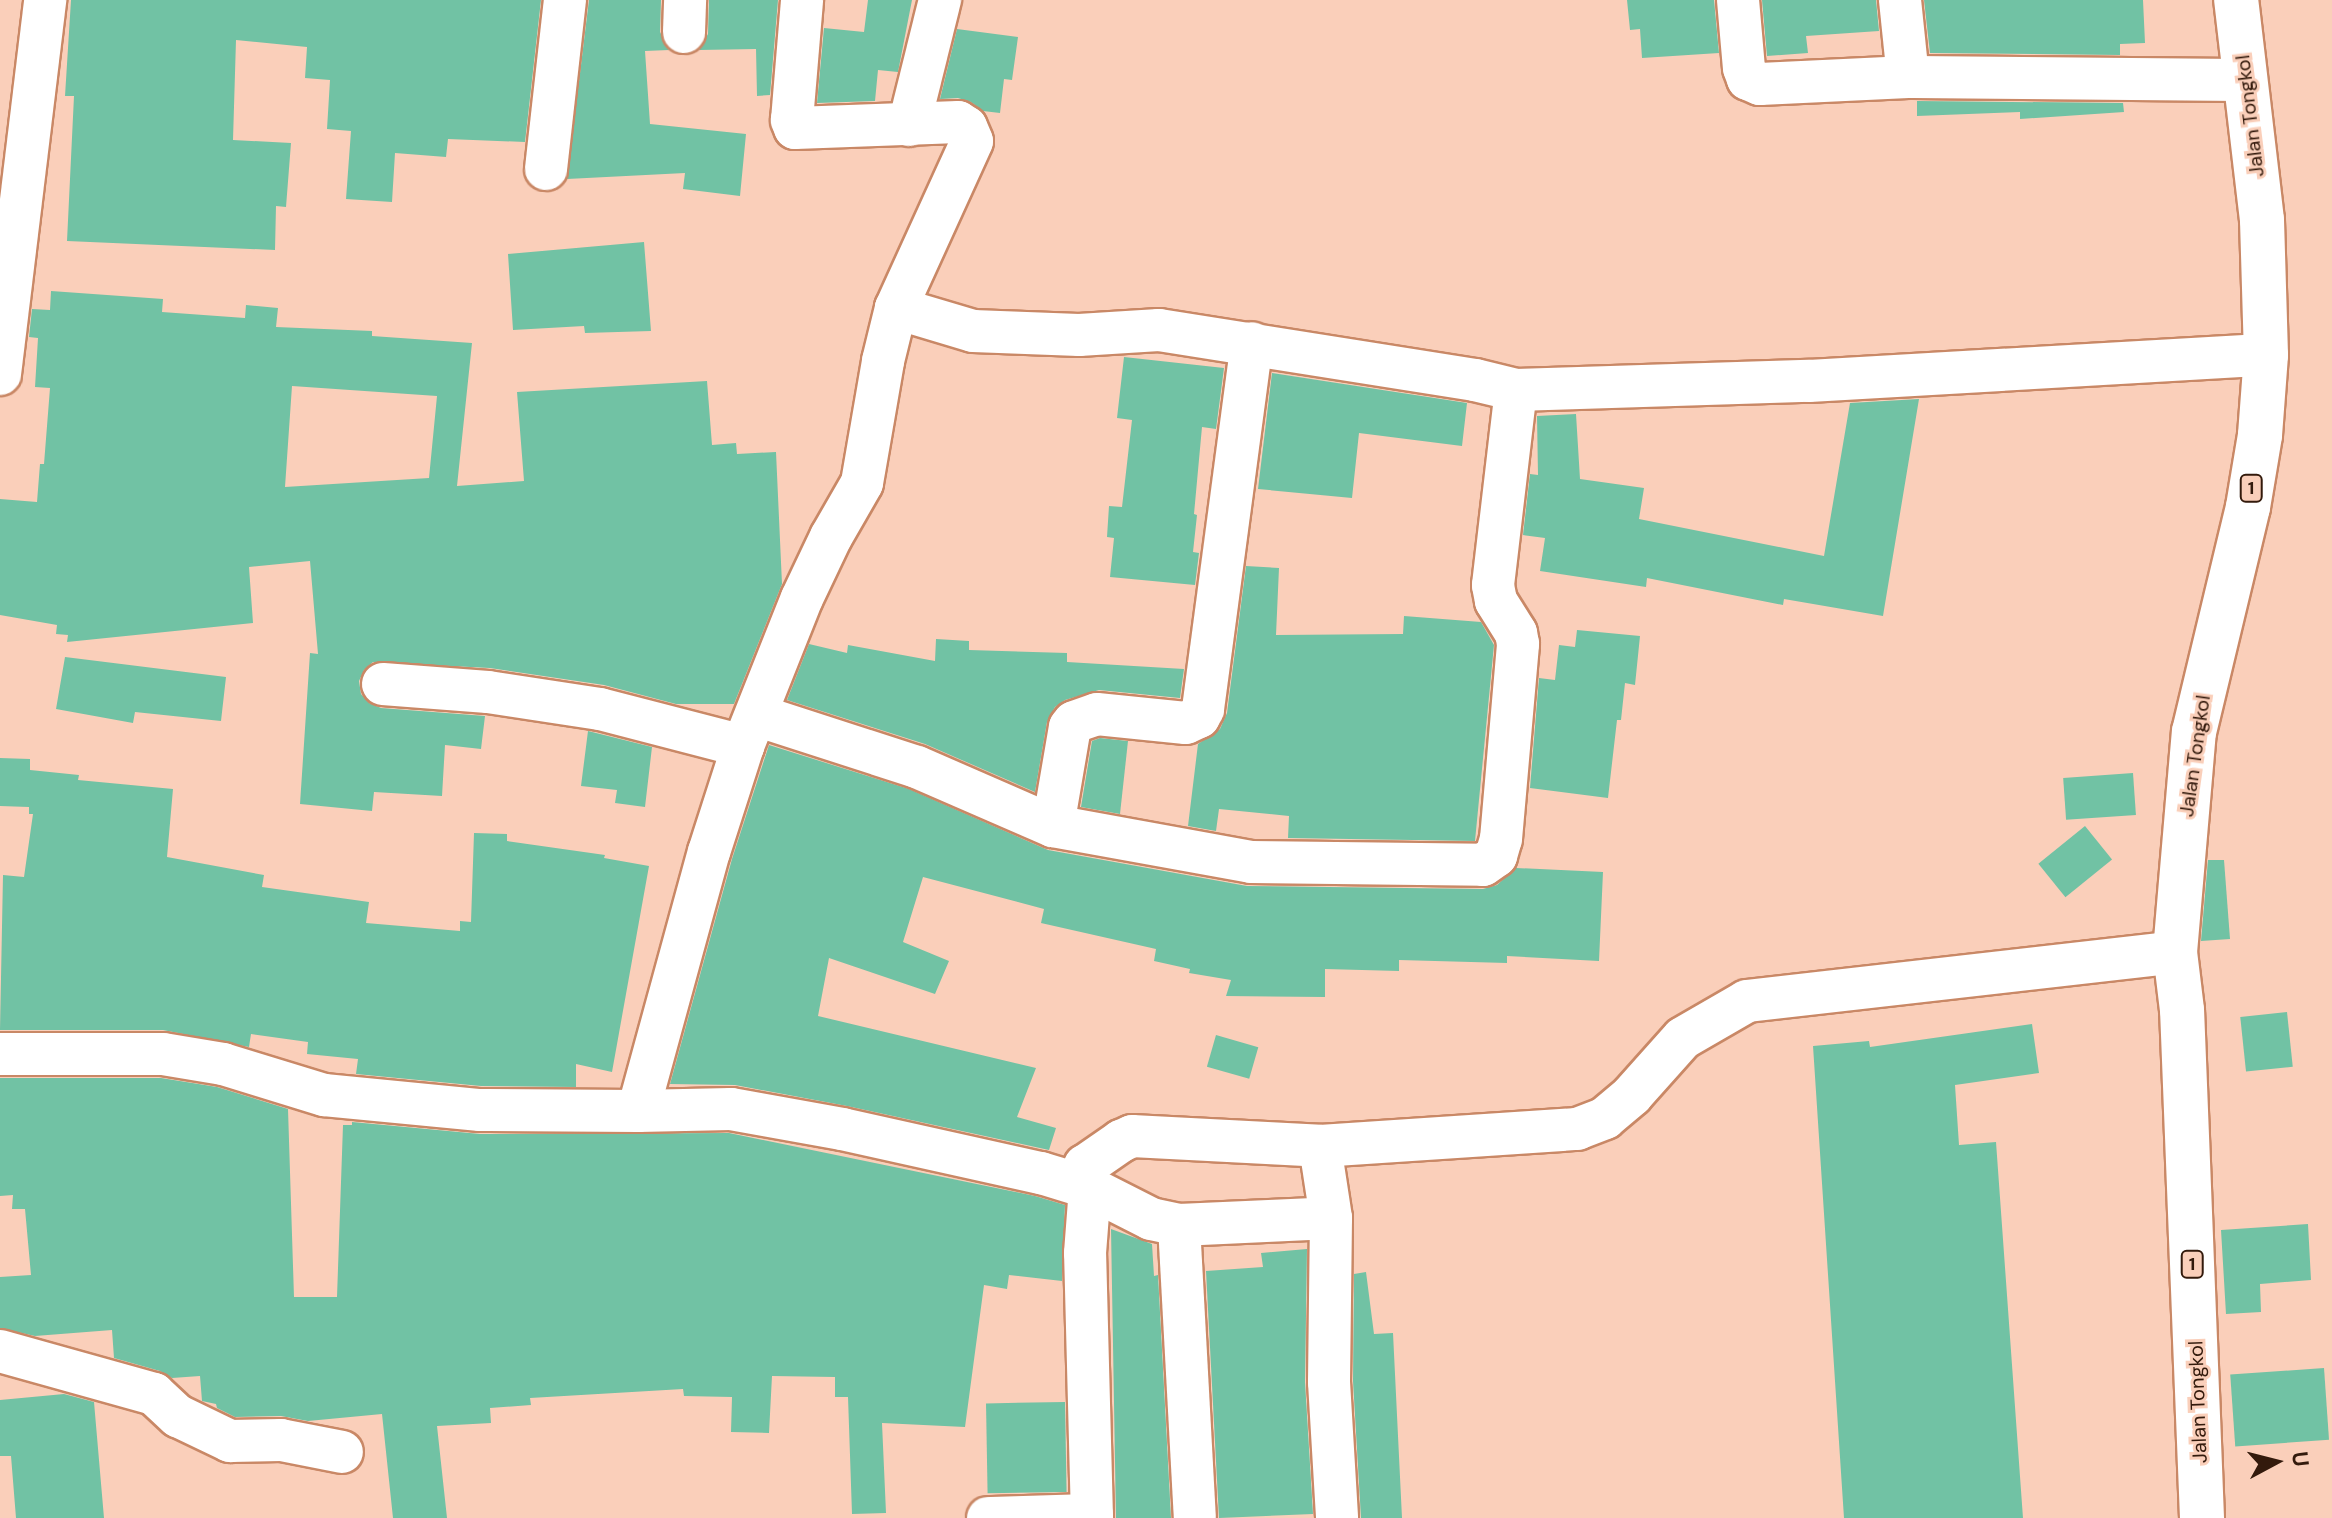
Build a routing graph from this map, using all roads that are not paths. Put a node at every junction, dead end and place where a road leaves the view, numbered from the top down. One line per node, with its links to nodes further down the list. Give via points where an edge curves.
1 (45, 0): 13 (street)
2 (565, 0): 11 (street)
3 (802, 0): 10 (street, via 793,125)
4 (940, 0): 10 (street)
5 (1738, 0): 8 (street, via 1748,79 1760,84)
6 (1900, 0): 8 (street)
7 (2236, 0): 9 (highway, Jalan Tongkol / 1)
8 (1908, 77): 9 (street)
9 (2246, 80): 15 (highway, Jalan Tongkol / 1, via 2262,220)
10 (909, 125): 12 (street, via 958,122 972,141)
11 (546, 169)
12 (896, 308): 14 (street, via 973,331 1079,335 1159,330); 19 (street, via 862,483 802,598)
13 (3, 316): 16 (street)
14 (1252, 343): 17 (street); 20 (street, via 1203,709 1186,723 1097,714 1074,722)
15 (2266, 355): 17 (street, via 1809,381); 21 (highway, Jalan Tongkol / 1, via 2248,507 2194,732)
16 (0, 374)
17 (1516, 390): 20 (street, via 1493,585 1518,644 1496,856 1483,865 1251,862)
18 (383, 684): 19 (street, via 488,692)
19 (750, 730): 20 (street, via 917,767); 23 (street, via 709,852)
20 (1053, 826)
21 (2178, 977): 24 (street, via 1747,1001 1683,1038 1632,1095 1605,1118 1577,1129); 34 (highway, Jalan Tongkol / 1)
22 (0, 1054): 23 (street, via 163,1054 223,1064 324,1095 480,1110)
23 (638, 1111): 25 (street, via 731,1109 995,1163)
24 (1320, 1146): 25 (street, via 1132,1136); 26 (street)
25 (1100, 1163): 27 (street, via 1151,1219); 30 (street, via 1085,1253)
26 (1331, 1218): 27 (street); 33 (street, via 1329,1382)
27 (1179, 1225): 32 (street)
28 (0, 1351): 29 (street, via 154,1394 178,1416 230,1441 281,1440)
29 (342, 1452)
30 (1092, 1516): 31 (street)
31 (988, 1518)
32 (1195, 1518)
33 (1337, 1518)
34 (2202, 1518)

